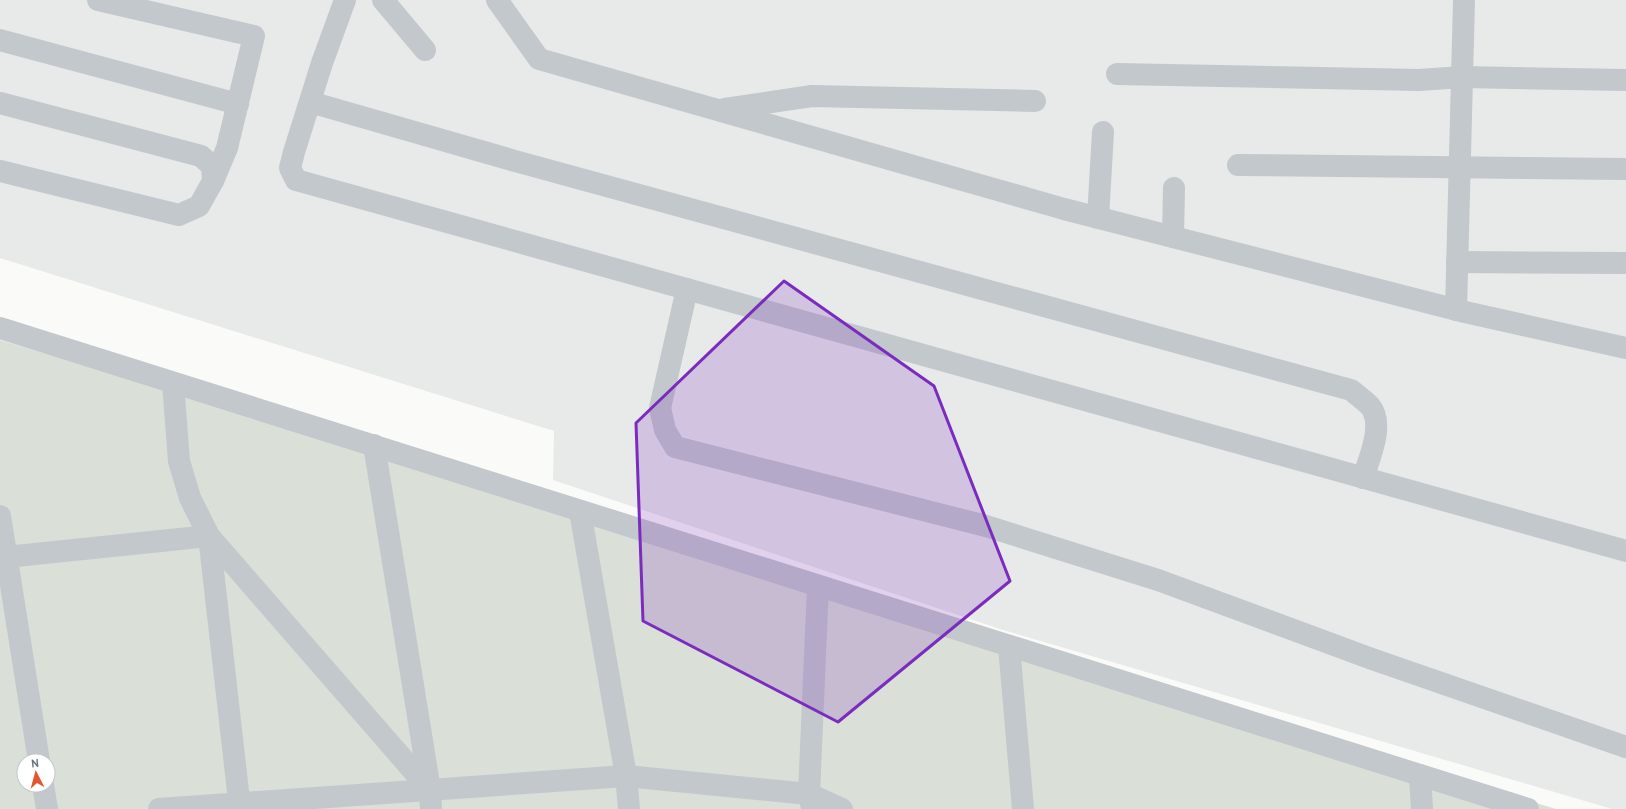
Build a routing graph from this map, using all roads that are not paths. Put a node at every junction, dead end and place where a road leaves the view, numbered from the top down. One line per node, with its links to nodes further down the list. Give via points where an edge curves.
1 (98, 0): 14 (lane, via 254,36)
2 (345, 0): 12 (lane)
3 (383, 0): 7 (lane)
4 (497, 0): 15 (lane, via 539,59)
5 (1464, 0): 9 (lane)
6 (0, 40): 14 (lane)
7 (425, 50)
8 (1117, 74): 9 (lane, via 1420,80)
9 (1462, 77): 10 (lane); 18 (lane)
10 (1626, 80)
11 (1035, 101): 15 (lane, via 812,96)
12 (310, 102): 27 (lane, via 290,168 296,180); 33 (lane, via 515,161 1351,390 1371,407 1375,420 1376,436)
13 (0, 103): 21 (lane, via 201,156 212,166)
14 (238, 104): 21 (lane, via 227,148)
15 (717, 110): 23 (lane)
16 (1103, 132): 23 (lane)
17 (1238, 165): 18 (lane)
18 (1460, 166): 19 (lane); 25 (lane)
19 (1626, 169)
20 (0, 171): 21 (lane, via 179,215 199,206)
21 (213, 181)
22 (1174, 188): 24 (lane)
23 (1098, 218): 24 (lane)
24 (1173, 237): 28 (lane)
25 (1457, 262): 26 (lane); 28 (lane)
26 (1626, 262)
27 (687, 289): 33 (lane); 41 (lane, via 660,408 665,430 675,447 986,526 1150,578 1372,659)
28 (1456, 310): 30 (lane)
29 (0, 328): 31 (lane)
30 (1626, 348)
31 (173, 383): 32 (lane); 36 (lane, via 179,461 190,498)
32 (374, 445): 34 (lane); 46 (lane)
33 (1363, 478): 37 (lane)
34 (580, 511): 39 (lane); 44 (lane)
35 (0, 516): 38 (lane)
36 (209, 536): 38 (lane); 46 (lane); 48 (lane)
37 (1626, 551)
38 (6, 557): 42 (lane)
39 (818, 586): 40 (lane); 47 (lane)
40 (1009, 646): 43 (lane); 53 (lane)
41 (1626, 747)
42 (38, 753)
43 (1420, 775): 54 (lane); 55 (lane)
44 (626, 776): 46 (lane); 47 (lane); 51 (lane)
45 (44, 793): 49 (lane)
46 (431, 799): 48 (lane)
47 (811, 802): 52 (lane)
48 (240, 806): 50 (lane)
49 (47, 809)
50 (159, 809)
51 (629, 809)
52 (842, 809)
53 (1023, 809)
54 (1422, 809)
55 (1528, 809)

